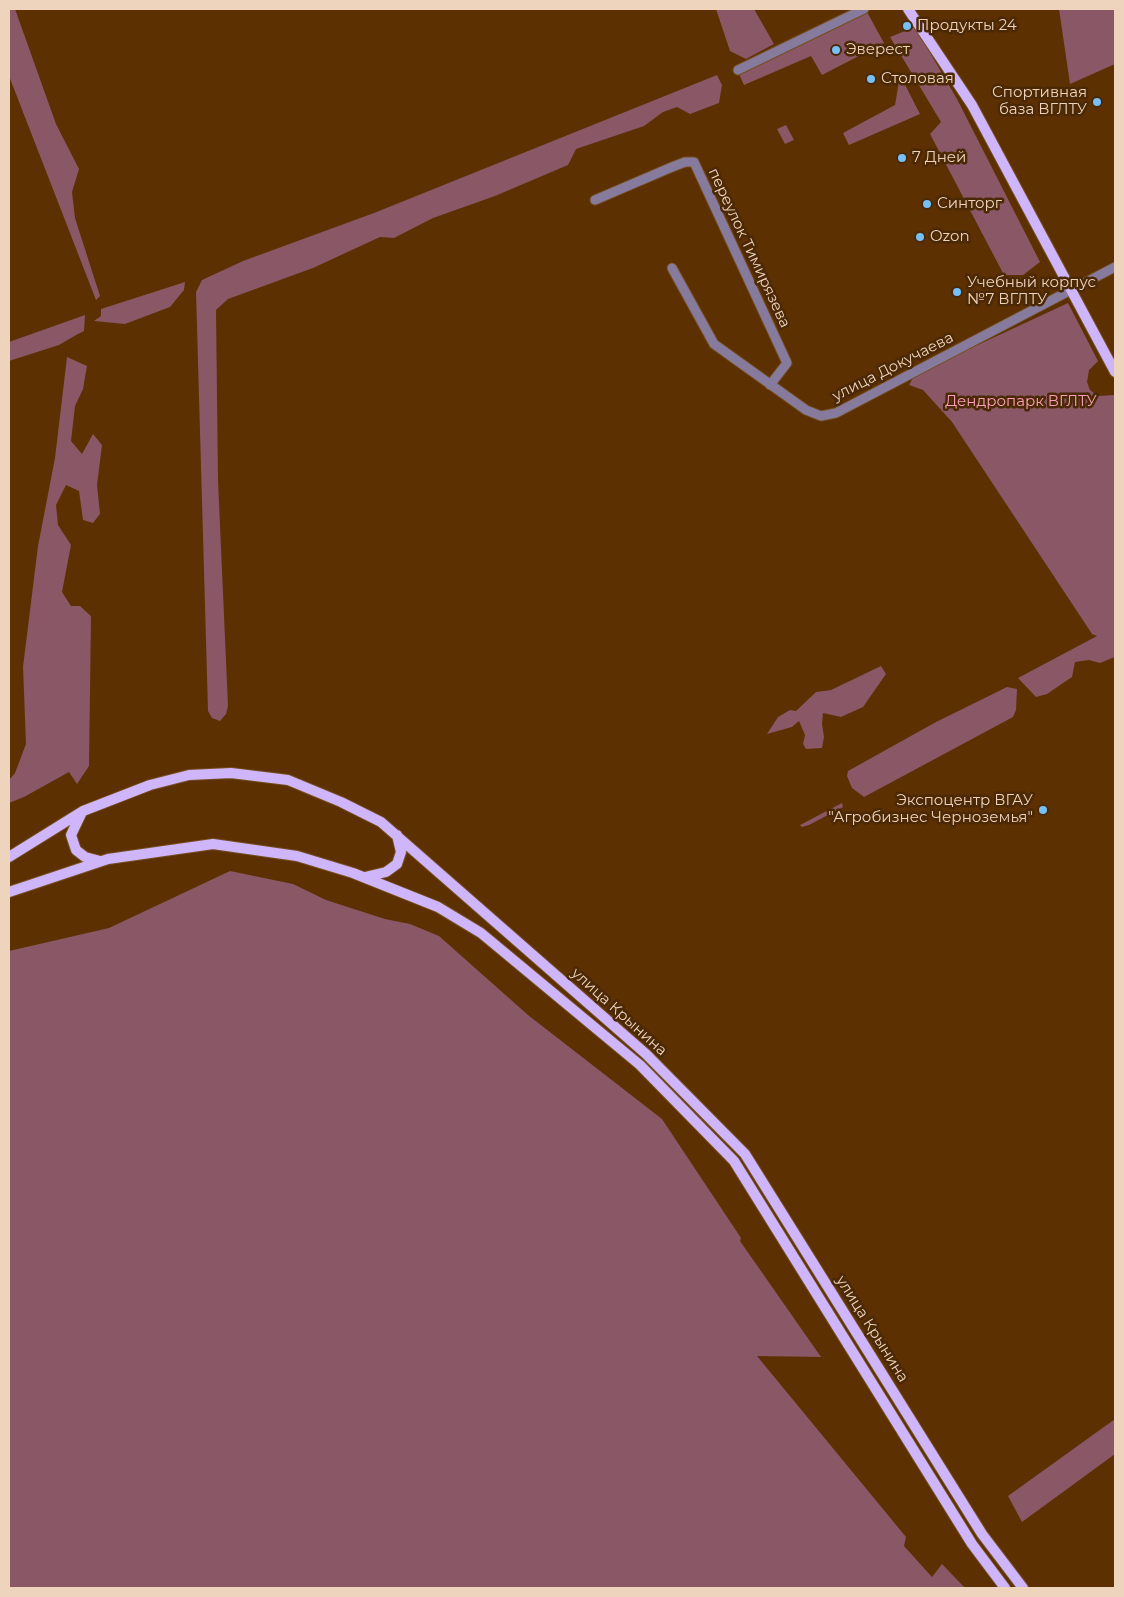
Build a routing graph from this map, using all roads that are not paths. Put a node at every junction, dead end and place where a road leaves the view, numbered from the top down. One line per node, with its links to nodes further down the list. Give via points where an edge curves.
1 (864, 9): 3 (street)
2 (908, 9): 7 (main road, via 972,105)
3 (738, 70)
4 (595, 200): 9 (street, переулок Тимирязева, via 685,162 694,162 787,363)
5 (672, 268): 9 (street, улица Докучаева, via 714,344)
6 (1115, 268): 7 (street, улица Докучаева)
7 (1073, 291): 8 (main road); 9 (street, улица Докучаева, via 836,413 821,416 806,410)
8 (1115, 372)
9 (770, 385)
10 (83, 811): 11 (main road, улица Крынина, via 150,785 188,775 231,773 288,780 381,822); 12 (main road, улица Крынина); 13 (main road, via 71,835 76,850 85,857)
11 (397, 835): 14 (main road, via 401,852 397,864 386,872); 17 (main road, улица Крынина, via 646,1054 745,1154 982,1534)
12 (9, 857)
13 (101, 861): 14 (main road, улица Крынина, via 213,844 297,856); 15 (main road, улица Крынина)
14 (365, 877): 16 (main road, улица Крынина, via 438,907 481,933 640,1065 734,1161 972,1544)
15 (9, 892)
16 (1005, 1588)
17 (1023, 1588)

